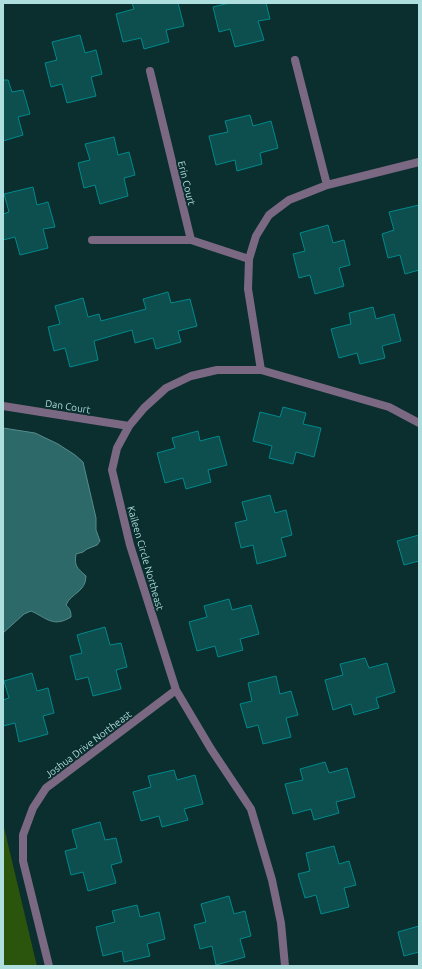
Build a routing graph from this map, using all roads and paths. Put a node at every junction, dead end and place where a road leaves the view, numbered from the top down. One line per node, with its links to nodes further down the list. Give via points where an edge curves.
1 (295, 60): 4 (street)
2 (150, 71): 6 (street, Erin Court)
3 (419, 162): 4 (street)
4 (327, 185): 7 (street, via 289,200 269,215 256,236)
5 (92, 240): 6 (street)
6 (191, 240): 7 (street)
7 (249, 259): 8 (street, via 248,289)
8 (261, 370): 10 (street, Kaileen Circle Northeast, via 389,407); 11 (street, Kaileen Circle Northeast, via 217,370 191,376 166,388)
9 (3, 406): 11 (street, Dan Court)
10 (419, 423)
11 (129, 426): 12 (street, Kaileen Circle Northeast, via 117,448 112,470 130,545)
12 (176, 690): 13 (street, Joshua Drive Northeast, via 46,788 33,808 23,835 24,861); 14 (street, Kaileen Circle Northeast, via 251,809 272,880 281,923)
13 (49, 966)
14 (285, 966)

